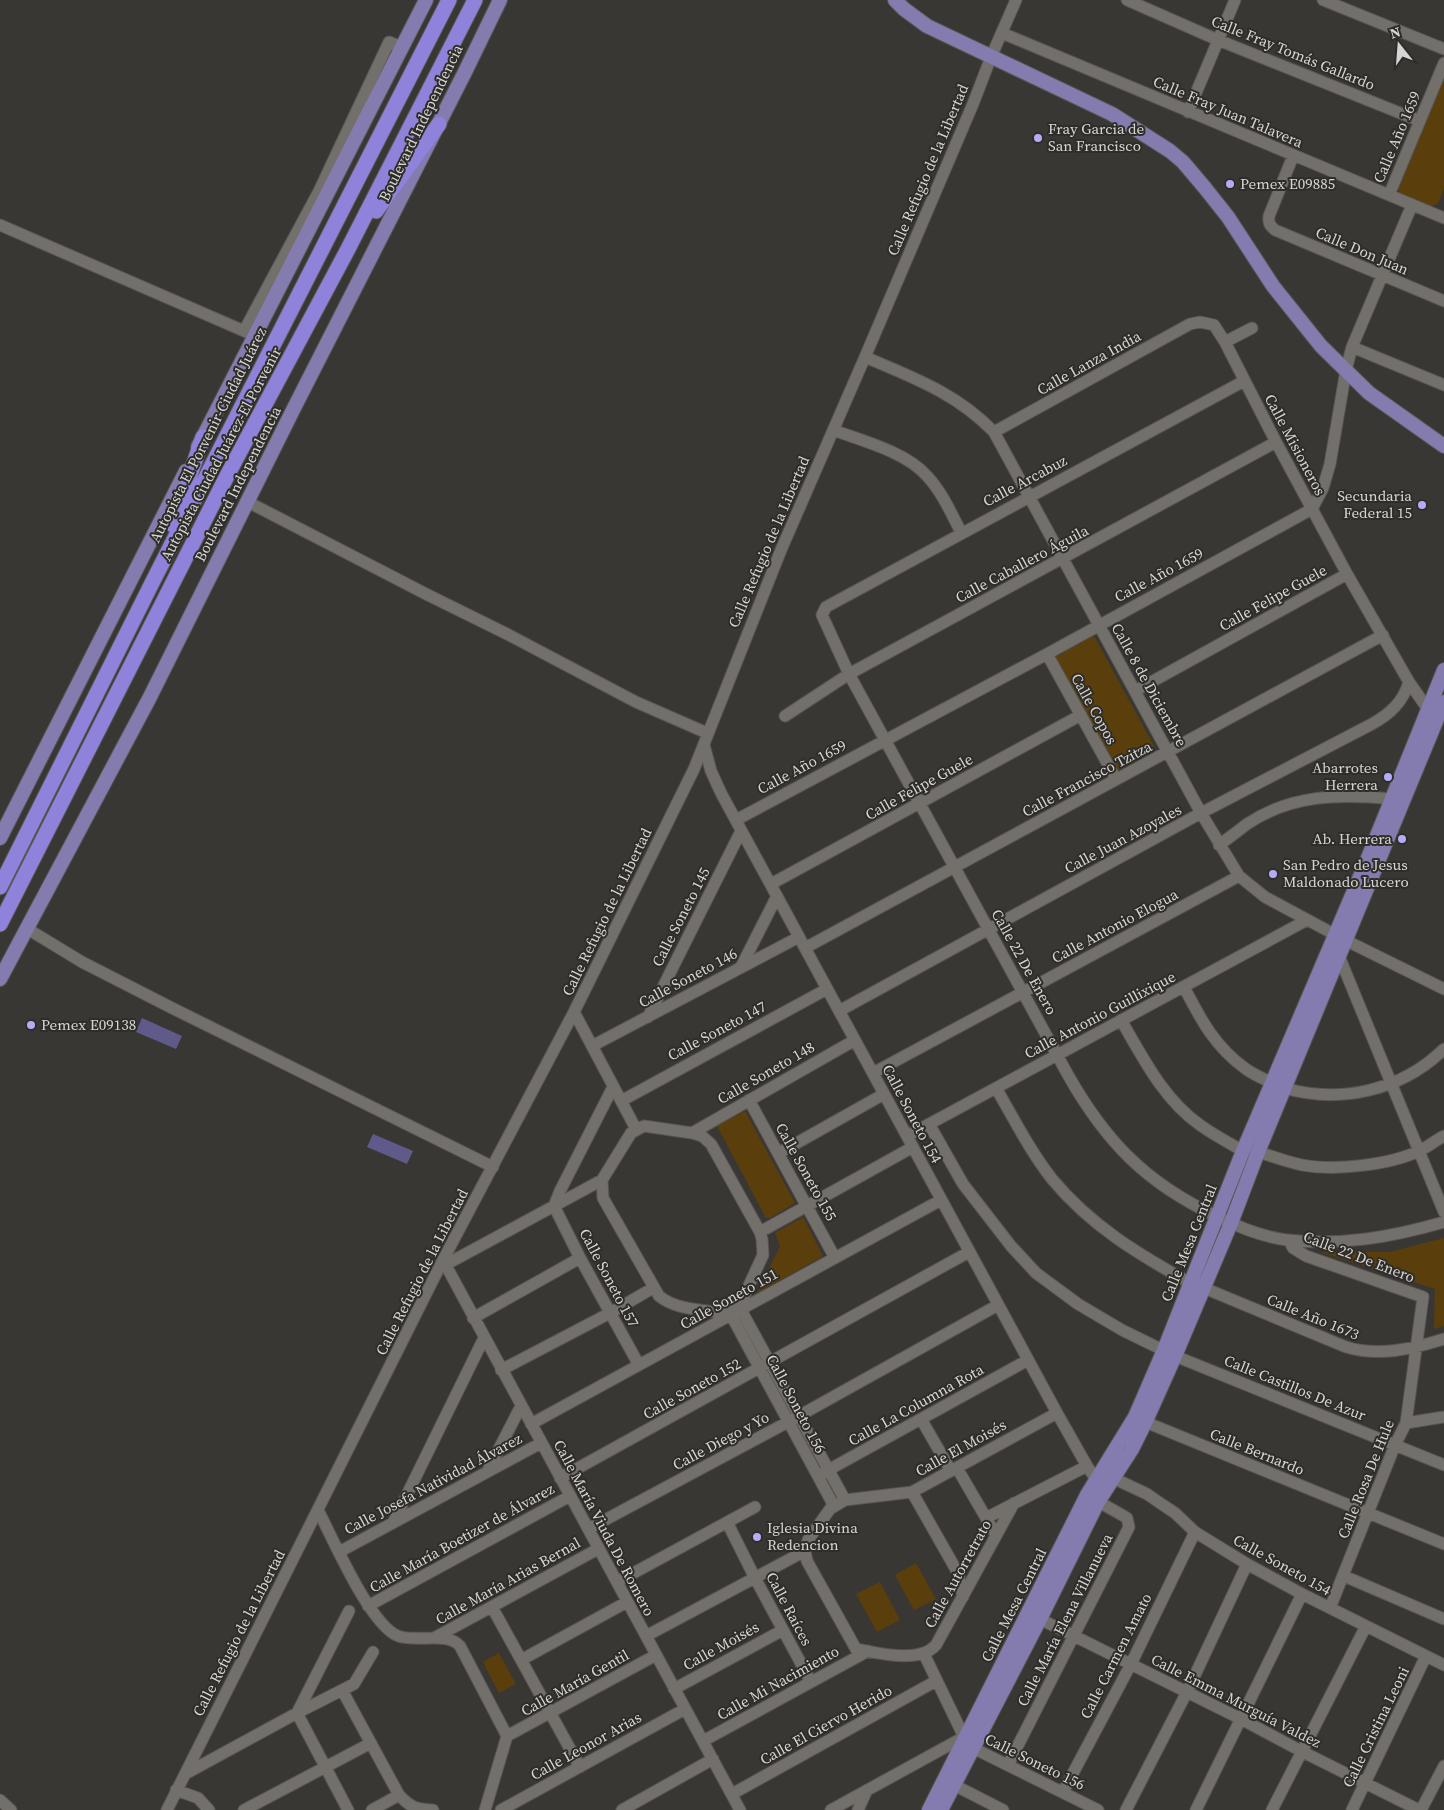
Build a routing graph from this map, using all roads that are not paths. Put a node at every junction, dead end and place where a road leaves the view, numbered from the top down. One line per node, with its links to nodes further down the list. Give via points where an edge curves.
1 (420, 0): 11 (street)
2 (426, 0): 11 (main road)
3 (449, 0): 48 (highway, Autopista El Porvenir-Ciudad Juárez)
4 (475, 0): 25 (highway, Autopista Ciudad Juárez-El Porvenir)
5 (500, 0): 19 (main road, Boulevard Independencia)
6 (895, 0): 15 (main road, via 927,26)
7 (1016, 0): 12 (street, Calle Refugio de la Libertad)
8 (1127, 0): 13 (street, Calle Fray Tomás Gallardo)
9 (1235, 0): 13 (street)
10 (1323, 0): 14 (street)
11 (417, 17): 30 (main road, via 395,44)
12 (1002, 33): 15 (street, Calle Refugio de la Libertad); 17 (street, Calle Fray Juan Talavera)
13 (1218, 40): 17 (street); 18 (street, Calle Fray Tomás Gallardo)
14 (1444, 49)
15 (991, 57): 33 (street, Calle Refugio de la Libertad); 34 (main road, via 1112,114 1183,162 1227,215 1286,304)
16 (1444, 63): 18 (street, Calle Año 1659)
17 (1188, 112): 20 (street, Calle Fray Juan Talavera)
18 (1420, 121): 21 (street, Calle Año 1659)
19 (439, 124): 25 (highway); 43 (main road, Boulevard Independencia)
20 (1294, 156): 21 (street, Calle Fray Juan Talavera); 26 (street, Calle Don Juan, via 1269,216 1270,227)
21 (1389, 195): 22 (street, Calle Fray Juan Talavera)
22 (1412, 205): 23 (street, Calle Fray Juan Talavera); 26 (street)
23 (1443, 216)
24 (0, 225): 30 (street)
25 (348, 249): 79 (highway, Autopista Ciudad Juárez-El Porvenir, via 229,472)
26 (1382, 276): 27 (street, Calle Don Juan); 32 (street)
27 (1444, 301)
28 (1200, 322): 31 (street, Calle Misioneros, via 1214,325); 38 (street, Calle Lanza India, via 1190,324)
29 (1252, 328): 31 (street)
30 (250, 333): 39 (main road)
31 (1225, 342): 35 (street, Calle Misioneros)
32 (1352, 347): 34 (street); 36 (street)
33 (865, 357): 37 (street, Calle Refugio de la Libertad); 38 (street, Calle 8 de Diciembre, via 934,387)
34 (1346, 370): 41 (main road, via 1369,393); 44 (street, via 1330,464)
35 (1244, 381): 40 (street, Calle Misioneros); 42 (street, Calle Arcabuz)
36 (1444, 385)
37 (833, 430): 45 (street, via 900,456 926,474); 61 (street, Calle Refugio de la Libertad)
38 (994, 432): 42 (street, Calle 8 de Diciembre)
39 (204, 437): 48 (highway); 71 (main road)
40 (1276, 442): 44 (street, Calle Misioneros); 46 (street, Calle Caballero Águila)
41 (1444, 446)
42 (1029, 496): 45 (street, Calle Arcabuz); 46 (street, Calle 8 de Diciembre)
43 (248, 502): 61 (street, via 636,702); 80 (main road, Boulevard Independencia, via 107,781)
44 (1312, 509): 47 (street, Calle Misioneros); 50 (street, Calle Año 1659)
45 (962, 532): 49 (street, Calle Arcabuz)
46 (1063, 559): 50 (street, Calle 8 de Diciembre); 54 (street, Calle Caballero Águila)
47 (1347, 574): 51 (street, Calle Misioneros); 56 (street, Calle Felipe Guele)
48 (153, 581): 76 (highway, Autopista El Porvenir-Ciudad Juárez)
49 (823, 611): 54 (street, Calle 22 De Enero, via 824,622)
50 (1099, 625): 52 (street, Calle Año 1659); 56 (street, Calle 8 de Diciembre)
51 (1383, 635): 55 (street, Calle Misioneros); 64 (street, Calle Francisco Tzitza)
52 (1046, 654): 59 (street, Calle Copos); 62 (street, Calle Año 1659)
53 (1444, 670): 58 (main road, Calle Mesa Central)
54 (850, 674): 60 (street, Calle Caballero Águila); 62 (street, Calle 22 De Enero)
55 (1409, 682): 58 (street, Calle Misioneros); 68 (street, Calle Juan Azoyales, via 1401,700 1384,717)
56 (1135, 691): 64 (street, Calle 8 de Diciembre)
57 (1444, 702): 58 (main road, Calle Mesa Central)
58 (1432, 714): 66 (main road, Calle Mesa Central); 83 (main road, Calle Mesa Central)
59 (1081, 715): 65 (street, Calle Copos); 67 (street, Calle Felipe Guele)
60 (785, 716)
61 (707, 733): 63 (street, Calle Refugio de la Libertad)
62 (885, 739): 67 (street, Calle 22 De Enero); 69 (street, Calle Año 1659)
63 (704, 745): 69 (street, Calle Soneto 154, via 711,771); 93 (street, Calle Refugio de la Libertad)
64 (1168, 752): 65 (street, Calle Francisco Tzitza); 68 (street, Calle 8 de Diciembre)
65 (1116, 779): 73 (street, Calle Francisco Tzitza)
66 (1392, 799): 72 (street, via 1336,796 1295,802 1259,818); 83 (main road, Calle Mesa Central)
67 (920, 804): 73 (street, Calle 22 De Enero); 75 (street, Calle Felipe Guele)
68 (1201, 813): 72 (street, Calle 8 de Diciembre); 81 (street, Calle Juan Azoyales)
69 (736, 820): 70 (street, Calle Soneto 154)
70 (742, 831): 75 (street, Calle Soneto 154); 94 (street, Calle Soneto 145)
71 (0, 838)
72 (1219, 845): 74 (street, Calle 8 de Diciembre)
73 (955, 868): 81 (street, Calle 22 De Enero); 84 (street, Calle Francisco Tzitza)
74 (1239, 876): 78 (street, Calle 8 de Diciembre, via 1265,897); 91 (street, Calle Antonio Elogua)
75 (771, 884): 77 (street, Calle Soneto 154)
76 (0, 887)
77 (777, 896): 82 (street, Calle Soneto 154); 86 (street)
78 (1307, 920): 83 (street, Calle 8 de Diciembre); 88 (street, Calle Antonio Guillixique)
79 (0, 924)
80 (26, 928): 87 (main road, Boulevard Independencia); 117 (street, via 82,962)
81 (989, 929): 91 (street, Calle 22 De Enero); 92 (street, Calle Juan Azoyales)
82 (799, 937): 84 (street, Calle Soneto 154); 86 (street, Calle Soneto 146)
83 (1340, 938): 85 (main road, Calle Mesa Central); 90 (street, Calle 8 de Diciembre); 102 (main road, Calle Mesa Central)
84 (805, 948): 89 (street, Calle Soneto 154)
85 (1339, 956): 101 (street); 102 (main road, Calle Mesa Central)
86 (741, 967): 94 (street, Calle Soneto 146)
87 (0, 980)
88 (1184, 987): 95 (street, Calle Antonio Guillixique); 102 (street, via 1220,1047 1247,1070)
89 (827, 989): 92 (street, Calle Soneto 154); 106 (street, Calle Soneto 147)
90 (1444, 989)
91 (1023, 992): 99 (street, Calle 22 De Enero); 100 (street, Calle Antonio Elogua)
92 (839, 1010): 96 (street, Calle Soneto 154)
93 (574, 1012): 97 (street); 117 (street, Calle Refugio de la Libertad)
94 (648, 1017): 97 (street, Calle Soneto 146)
95 (1121, 1020): 99 (street, Calle Antonio Guillixique); 114 (street, via 1159,1083 1180,1107 1199,1125)
96 (855, 1040): 100 (street, Calle Soneto 154); 107 (street, Calle Soneto 148)
97 (592, 1046): 103 (street)
98 (1444, 1049): 101 (street, via 1424,1066)
99 (1058, 1055): 104 (street, Calle Antonio Guillixique); 123 (street, Calle 22 De Enero, via 1082,1099 1117,1146 1169,1191)
100 (872, 1073): 105 (street, Calle Soneto 154)
101 (1392, 1083): 102 (street, via 1340,1095 1305,1094); 115 (street)
102 (1279, 1086): 114 (main road, Calle Mesa Central)
103 (613, 1087): 106 (street); 121 (street)
104 (996, 1088): 108 (street, Calle Antonio Guillixique); 132 (street, Calle Año 1673, via 1033,1152 1083,1212 1137,1253)
105 (884, 1094): 111 (street, Calle Soneto 154); 116 (street)
106 (620, 1100): 109 (street)
107 (749, 1100): 110 (street, Calle Soneto 148); 116 (street, Calle Soneto 155)
108 (929, 1124): 111 (street, Calle Antonio Guillixique); 144 (street, Calle Castillos De Azur, via 963,1184 1036,1273 1078,1304)
109 (636, 1129): 110 (street, via 644,1126); 118 (street)
110 (692, 1133): 126 (street, via 702,1136 710,1144)
111 (907, 1136): 113 (street, Calle Soneto 154)
112 (1444, 1136): 115 (street)
113 (913, 1147): 119 (street, Calle Soneto 154); 120 (street)
114 (1251, 1151): 115 (street, via 1302,1165 1325,1167 1379,1163); 123 (main road, Calle Mesa Central); 125 (main road, Calle Mesa Central)
115 (1419, 1151): 122 (street)
116 (779, 1153): 120 (street, Calle Soneto 155)
117 (493, 1167): 131 (street, Calle Refugio de la Libertad)
118 (602, 1180): 121 (street); 133 (street, via 603,1198)
119 (941, 1200): 128 (street, Calle Soneto 154); 130 (street, Calle Soneto 151)
120 (807, 1205): 126 (street); 130 (street, Calle Soneto 155)
121 (554, 1206): 129 (street, Calle Soneto 157); 131 (street)
122 (1444, 1212)
123 (1218, 1217): 125 (street, Calle 22 De Enero); 132 (main road, Calle Mesa Central)
124 (1444, 1222): 127 (street, Calle 22 De Enero, via 1383,1238)
125 (1231, 1224): 127 (street, Calle 22 De Enero); 132 (main road, Calle Mesa Central)
126 (760, 1232): 134 (street, via 763,1255)
127 (1289, 1240): 135 (street, Calle 22 De Enero, via 1293,1248 1306,1256)
128 (970, 1252): 136 (street, Calle Soneto 154); 147 (street, Calle Soneto 152)
129 (580, 1258): 139 (street, Calle Soneto 157); 140 (street)
130 (835, 1258): 138 (street, Calle Soneto 151)
131 (444, 1262): 140 (street, Calle María Viuda De Romero); 173 (street, Calle Refugio de la Libertad)
132 (1197, 1286): 143 (street, Calle Año 1673, via 1361,1352); 144 (main road, Calle Mesa Central)
133 (653, 1288): 137 (street, via 669,1303); 139 (street)
134 (745, 1294): 137 (street, via 732,1305); 138 (street)
135 (1423, 1298): 143 (street, Calle Rosa De Hule)
136 (998, 1305): 145 (street, Calle Soneto 154); 152 (street, Calle Diego y Yo)
137 (713, 1312): 138 (street)
138 (736, 1312): 146 (street, Calle Soneto 151); 147 (street, Calle Soneto 156)
139 (610, 1313): 146 (street, Calle Soneto 157); 148 (street)
140 (473, 1318): 141 (street, Calle María Viuda De Romero)
141 (484, 1338): 148 (street, Calle María Viuda De Romero); 177 (street)
142 (1444, 1339): 143 (street, Calle Año 1673)
143 (1416, 1348): 155 (street, Calle Rosa De Hule)
144 (1170, 1353): 154 (main road, Calle Mesa Central); 158 (street, Calle Castillos De Azur)
145 (1028, 1360): 150 (street, Calle Soneto 154); 153 (street, Calle La Columna Rota)
146 (639, 1365): 156 (street, Calle Soneto 151)
147 (765, 1366): 152 (street, Calle Soneto 156); 164 (street, Calle Soneto 152)
148 (501, 1370): 149 (street, Calle María Viuda De Romero)
149 (521, 1406): 156 (street, Calle María Viuda De Romero); 162 (street)
150 (1057, 1413): 159 (street, Calle Soneto 154); 161 (street, Calle El Moisés)
151 (1444, 1417): 155 (street)
152 (794, 1419): 163 (street, Calle Soneto 156); 178 (street, Calle Diego y Yo)
153 (921, 1419): 161 (street); 163 (street, Calle La Columna Rota)
154 (1140, 1420): 165 (main road, Calle Mesa Central, via 1132,1449); 167 (main road, Calle Mesa Central); 174 (street, Calle Bernardo)
155 (1406, 1422): 158 (street, Calle Rosa De Hule)
156 (531, 1424): 157 (street, Calle María Viuda De Romero)
157 (541, 1443): 162 (street, Calle Josefa Natividad Álvarez); 164 (street, Calle María Viuda De Romero)
158 (1395, 1445): 160 (street, Calle Castillos De Azur); 174 (street, Calle Rosa De Hule)
159 (1087, 1466): 167 (street, Calle Soneto 154); 170 (street, Calle Autorretrato)
160 (1444, 1466)
161 (954, 1469): 166 (street, Calle El Moisés); 175 (street)
162 (487, 1472): 177 (street, Calle Josefa Natividad Álvarez)
163 (823, 1473): 169 (street, Calle Soneto 156); 171 (street, Calle Soneto 156)
164 (560, 1478): 168 (street, Calle María Viuda De Romero)
165 (1113, 1478): 167 (main road, Calle Mesa Central); 179 (street, Calle Soneto 154, via 1160,1503)
166 (912, 1492): 169 (street, Calle El Moisés); 190 (street, via 958,1572)
167 (1096, 1492): 196 (main road, Calle Mesa Central); 200 (street, Calle María Elena Villanueva, via 1127,1518 1129,1527); 222 (main road, Calle Mesa Central)
168 (570, 1496): 178 (street, Calle María Viuda De Romero); 192 (street, Calle María Boetizer de Álvarez)
169 (845, 1500): 171 (street)
170 (1014, 1503): 175 (street, Calle Autorretrato); 180 (street, Calle Autorretrato)
171 (834, 1506): 183 (street, via 808,1540)
172 (754, 1507): 176 (street)
173 (318, 1510): 184 (street); 230 (street, Calle Refugio de la Libertad)
174 (1368, 1513): 181 (street, Calle Bernardo); 186 (street, Calle Rosa De Hule)
175 (986, 1518): 180 (street)
176 (727, 1522): 187 (street, Calle Raíces); 188 (street)
177 (393, 1523): 184 (street, Calle Josefa Natividad Álvarez)
178 (588, 1529): 182 (street, Calle María Viuda De Romero)
179 (1195, 1532): 185 (street, Calle Soneto 154); 209 (street, Calle Carmen Amato)
180 (996, 1535): 190 (street, Calle Autorretrato)
181 (1444, 1544)
182 (598, 1548): 188 (street, Calle María Viuda De Romero); 193 (street, Calle María Arias Bernal)
183 (804, 1551): 187 (street); 203 (street, via 856,1649)
184 (339, 1552): 192 (street)
185 (1247, 1564): 189 (street, Calle Soneto 154); 215 (street)
186 (1344, 1576): 194 (street, Calle Rosa De Hule); 197 (street)
187 (755, 1578): 199 (street, Calle Raíces); 201 (street)
188 (617, 1582): 191 (street, Calle María Viuda De Romero)
189 (1302, 1594): 194 (street, Calle Soneto 154); 219 (street)
190 (962, 1596): 205 (street, Calle Autorretrato, via 936,1645)
191 (627, 1602): 201 (street, Calle María Viuda De Romero); 208 (street)
192 (368, 1606): 202 (street, via 383,1626 396,1635)
193 (492, 1607): 202 (street, Calle María Arias Bernal); 208 (street)
194 (1330, 1608): 198 (street, Calle Soneto 154)
195 (349, 1611): 217 (street)
196 (1040, 1619): 200 (street, Calle Emma Murguía Valdez); 222 (main road, Calle Mesa Central)
197 (1444, 1619)
198 (1366, 1626): 207 (street, Calle Soneto 154); 224 (street)
199 (782, 1630): 212 (street, Calle Raíces); 213 (street, Calle Moisés)
200 (1075, 1635): 209 (street, Calle Emma Murguía Valdez); 226 (street, Calle María Elena Villanueva)
201 (646, 1636): 206 (street, Calle María Viuda De Romero)
202 (432, 1639): 220 (street, via 451,1639 460,1646)
203 (868, 1651): 205 (street, via 913,1656); 212 (street, Calle Mi Nacimiento)
204 (373, 1652): 214 (street, via 354,1684)
205 (924, 1654): 211 (street, Calle Soneto 156)
206 (656, 1655): 213 (street, Calle María Viuda De Romero); 218 (street, Calle María Gentil)
207 (1426, 1656): 210 (street, Calle Soneto 154); 231 (street, Calle Cristina Leoni)
208 (521, 1660): 218 (street)
209 (1131, 1664): 215 (street, Calle Emma Murguía Valdez); 235 (street, Calle Carmen Amato)
210 (1444, 1665)
211 (936, 1681): 222 (street, Calle Soneto 156); 236 (street, Calle El Ciervo Herido)
212 (811, 1682): 221 (street, Calle Mi Nacimiento)
213 (674, 1689): 216 (street, Calle María Viuda De Romero)
214 (342, 1690): 217 (street); 223 (street)
215 (1187, 1692): 219 (street, Calle Emma Murguía Valdez); 256 (street)
216 (686, 1709): 221 (street, Calle María Viuda De Romero); 229 (street, Calle Leonor Arias)
217 (297, 1713): 227 (street); 230 (street)
218 (550, 1714): 220 (street, Calle María Gentil); 229 (street)
219 (1241, 1719): 224 (street, Calle Emma Murguía Valdez); 257 (street)
220 (507, 1736): 246 (street)
221 (703, 1741): 225 (street, Calle María Viuda De Romero)
222 (967, 1741): 226 (street, Calle Soneto 156); 232 (main road, Calle Mesa Central); 234 (street); 252 (main road, Calle Mesa Central)
223 (371, 1743): 227 (street); 237 (street)
224 (1301, 1751): 231 (street, Calle Emma Murguía Valdez); 258 (street)
225 (713, 1759): 236 (street, Calle María Viuda De Romero); 248 (street)
226 (1008, 1765): 235 (street, Calle Soneto 156)
227 (326, 1766): 242 (street); 243 (street)
228 (1444, 1766): 260 (street)
229 (580, 1767): 247 (street, Calle Leonor Arias)
230 (185, 1774): 233 (street, Calle Refugio de la Libertad)
231 (1366, 1782): 259 (street, Calle Cristina Leoni); 260 (street, Calle Emma Murguía Valdez)
232 (954, 1785): 253 (main road, Calle Mesa Central); 254 (street)
233 (176, 1790): 240 (street, Calle Refugio de la Libertad); 241 (street, via 198,1798)
234 (867, 1790): 250 (street); 251 (street)
235 (1063, 1792): 255 (street, Calle Soneto 156)
236 (732, 1794): 249 (street, Calle María Viuda De Romero)
237 (399, 1795): 244 (street); 245 (street, via 408,1805)
238 (0, 1800): 239 (street)
239 (11, 1810)
240 (167, 1810)
241 (209, 1810)
242 (244, 1810)
243 (348, 1810)
244 (372, 1810)
245 (433, 1810)
246 (485, 1810)
247 (501, 1810)
248 (622, 1810)
249 (740, 1810)
250 (831, 1810)
251 (858, 1810)
252 (929, 1810)
253 (941, 1810)
254 (1002, 1810)
255 (1098, 1810)
256 (1126, 1810)
257 (1196, 1810)
258 (1272, 1810)
259 (1352, 1810)
260 (1420, 1810)

